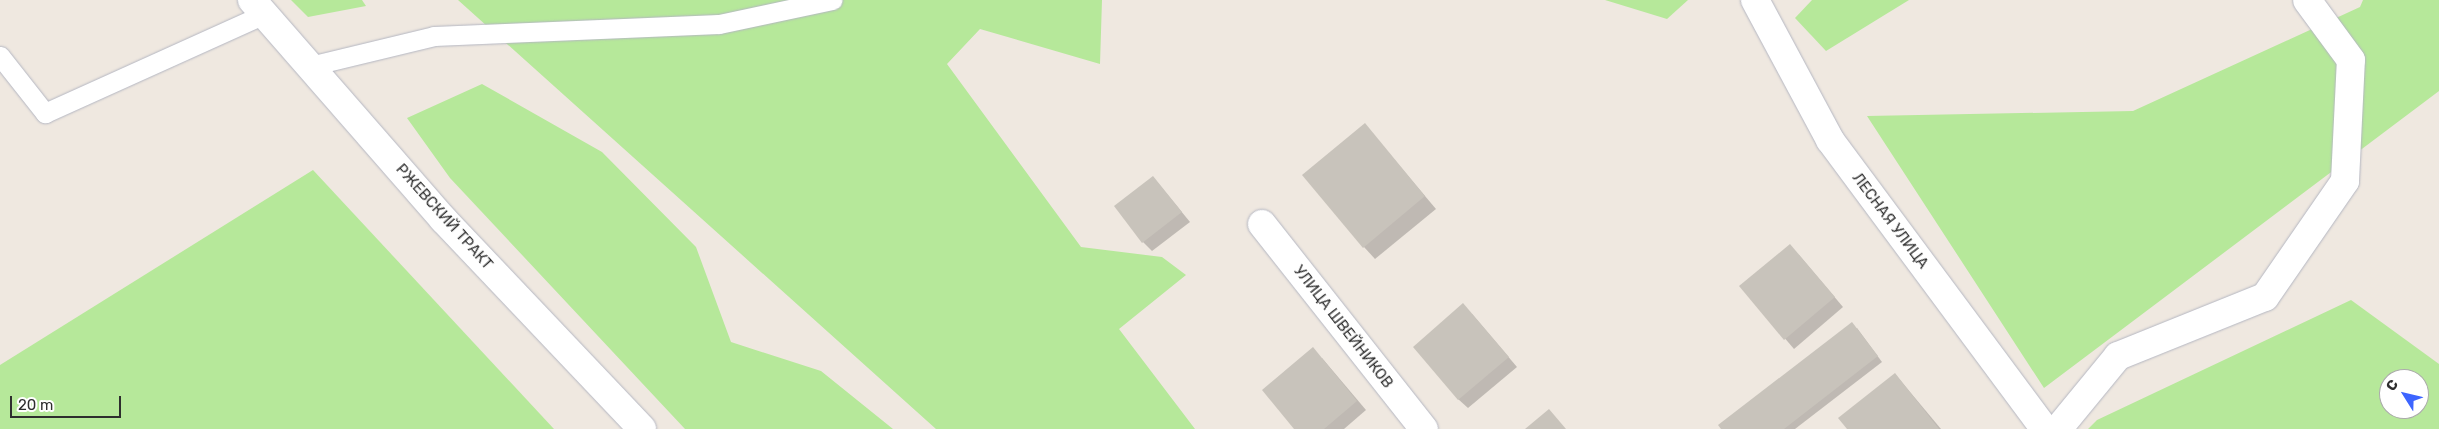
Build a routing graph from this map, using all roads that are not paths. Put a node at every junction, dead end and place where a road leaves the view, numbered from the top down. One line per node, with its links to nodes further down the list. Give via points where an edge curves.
1 (832, 0): 6 (lane, via 719,24 434,36)
2 (1755, 0): 10 (street, ЛЕСНАЯ УЛИЦА, via 1830,140)
3 (2307, 0): 11 (street, via 2351,60 2345,181 2265,297 2118,356)
4 (258, 7): 5 (lane, via 46,113); 6 (street, РЖЕВСКИЙ ТРАКТ)
5 (0, 56)
6 (310, 66): 8 (street, РЖЕВСКИЙ ТРАКТ, via 444,219)
7 (1262, 224): 9 (street, УЛИЦА ШВЕЙНИКОВ)
8 (642, 429)
9 (1424, 429)
10 (2045, 429)
11 (2058, 429)

